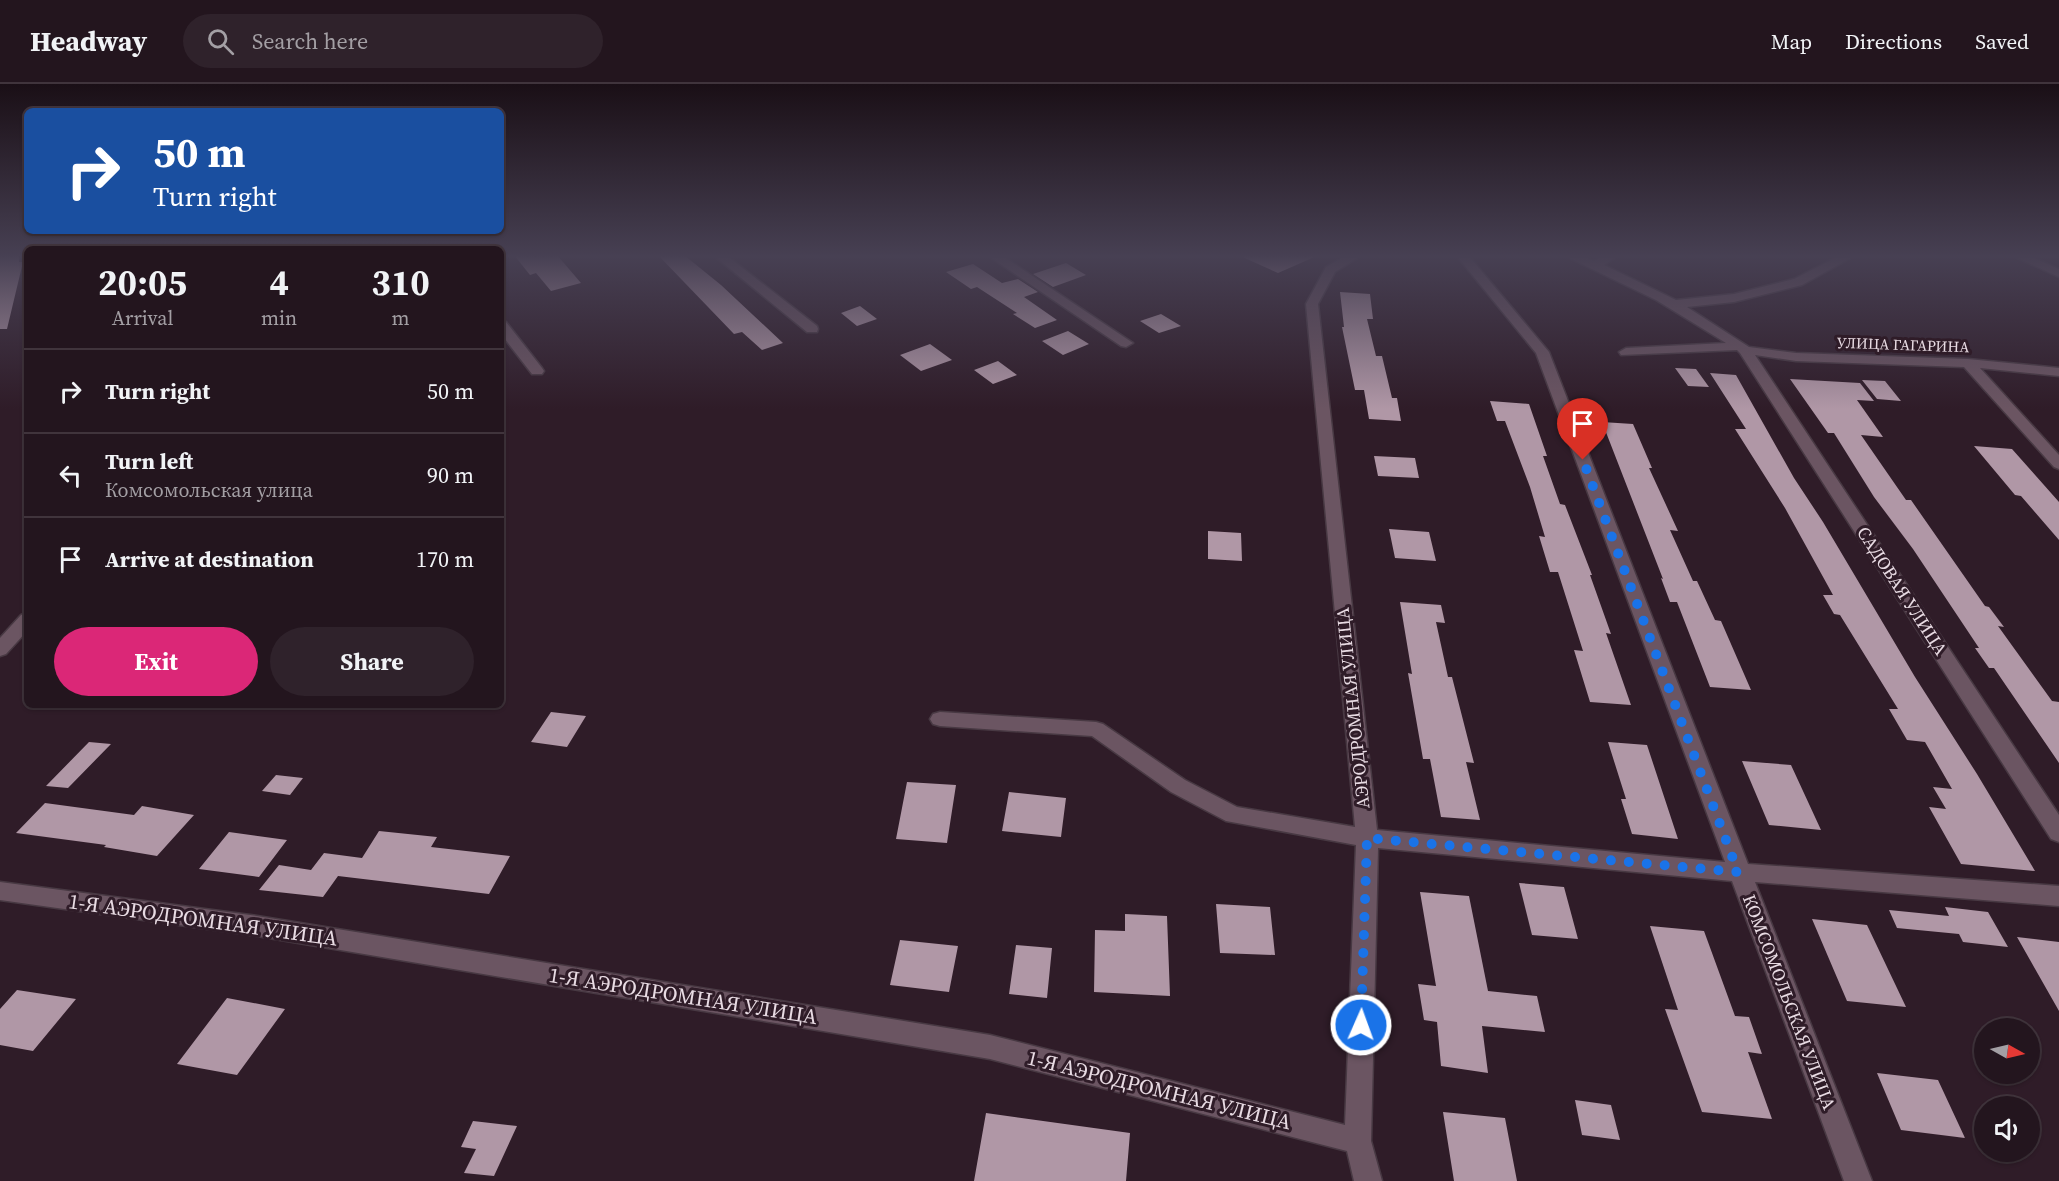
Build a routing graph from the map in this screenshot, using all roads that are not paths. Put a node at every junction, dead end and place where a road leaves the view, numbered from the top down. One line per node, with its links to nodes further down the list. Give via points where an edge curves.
1 (783, 306): 7 (street)
2 (1070, 306): 8 (street)
3 (1312, 306): 19 (street, АЭРОДРОМНАЯ УЛИЦА)
4 (1504, 306): 20 (street, КОМСОМОЛЬСКАЯ УЛИЦА, via 1542,352)
5 (1679, 306): 9 (street)
6 (504, 329): 12 (street)
7 (812, 329)
8 (1126, 343)
9 (1742, 348): 10 (street); 11 (street, УЛИЦА ГАГАРИНА, via 1796,357); 18 (street, САДОВАЯ УЛИЦА)
10 (1626, 352)
11 (1968, 363): 13 (street, УЛИЦА ГАГАРИНА); 14 (street)
12 (537, 371)
13 (2059, 372)
14 (2059, 464)
15 (24, 622): 16 (street)
16 (0, 650)
17 (940, 719): 19 (street, via 1096,729 1179,786 1233,815)
18 (2059, 833)
19 (1367, 838): 20 (street); 23 (street, АЭРОДРОМНАЯ УЛИЦА)
20 (1738, 872): 22 (street); 25 (street, КОМСОМОЛЬСКАЯ УЛИЦА)
21 (0, 891): 23 (street, 1-Я АЭРОДРОМНАЯ УЛИЦА, via 257,926 990,1047)
22 (2059, 896)
23 (1358, 1141): 24 (street, АЭРОДРОМНАЯ УЛИЦА)
24 (1368, 1181)
25 (1858, 1181)

